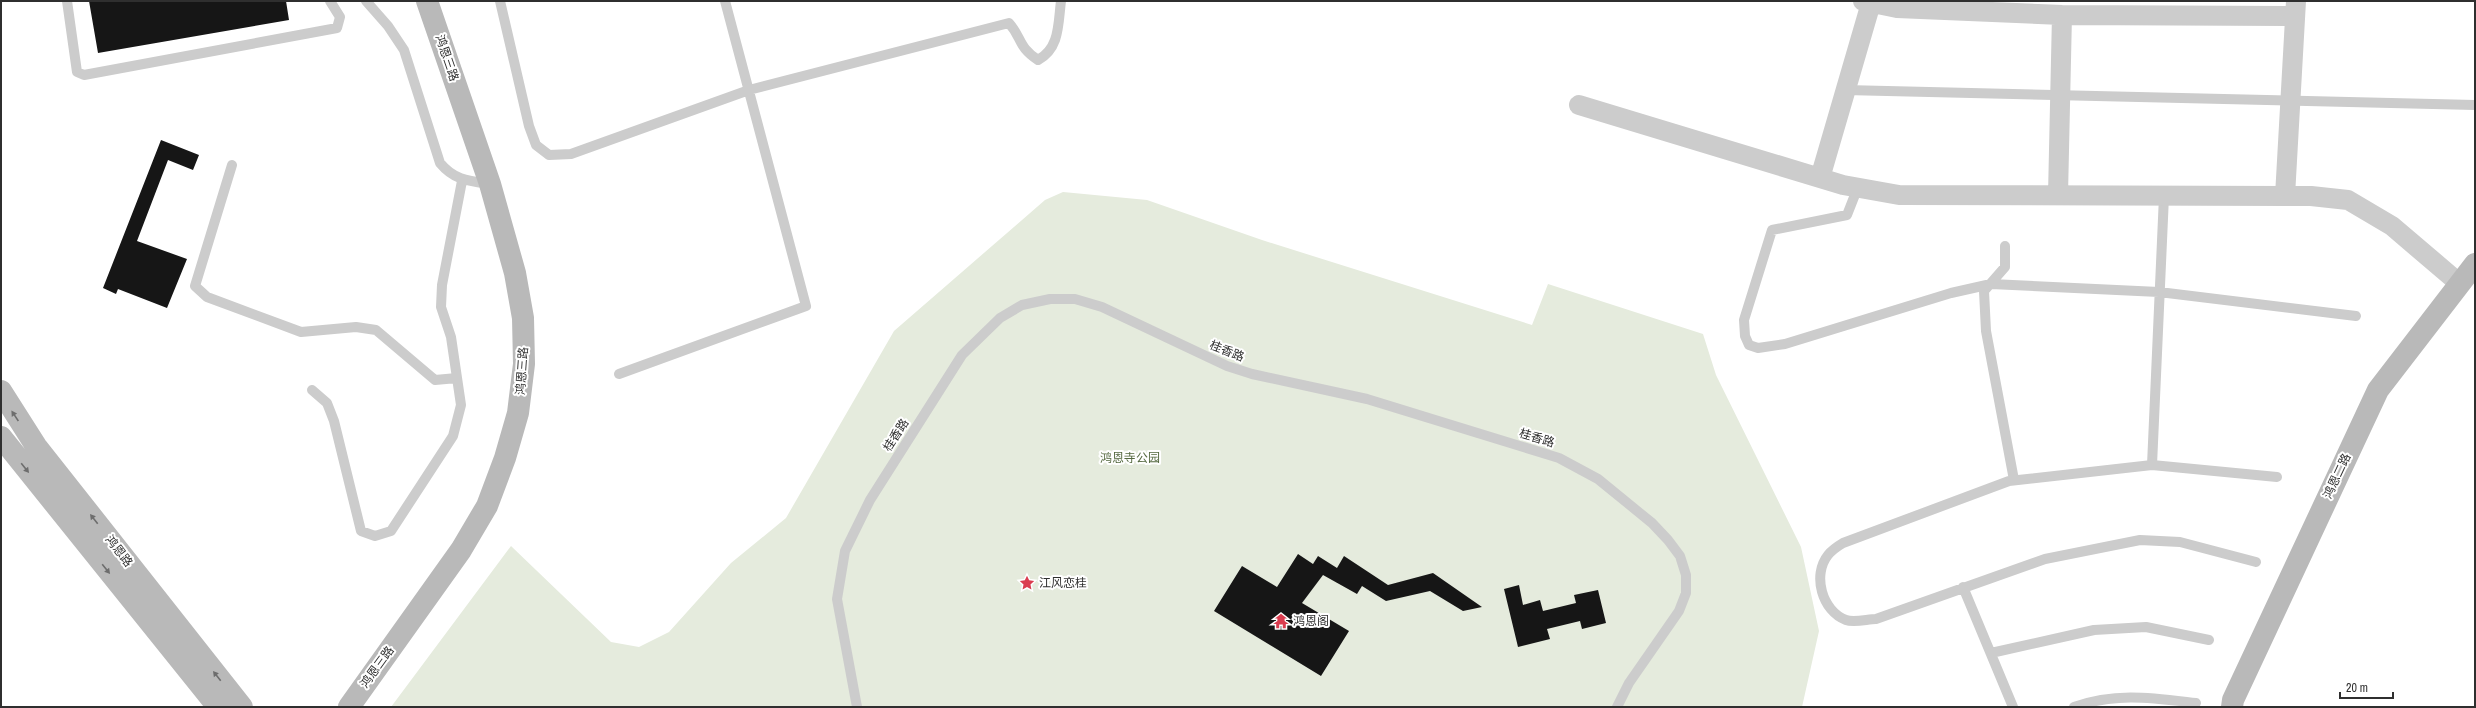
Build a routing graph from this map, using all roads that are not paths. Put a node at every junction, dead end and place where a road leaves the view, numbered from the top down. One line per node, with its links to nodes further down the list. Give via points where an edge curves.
1 (67, 1): 2 (lane, via 77,72 84,75 337,28 340,16)
2 (330, 1)
3 (366, 1): 19 (lane, via 388,26 404,50 440,163 447,172)
4 (427, 1): 20 (street, 鸿恩三路)
5 (500, 1): 11 (lane, via 529,126 536,145 549,155 571,154)
6 (725, 1): 11 (lane)
7 (1061, 1): 11 (lane, via 1056,40 1047,55 1038,60 1027,53 1018,41 1017,31 1009,23)
8 (1867, 2): 10 (street, via 1897,8); 12 (street)
9 (2296, 8): 10 (street); 14 (street)
10 (2062, 15): 13 (street)
11 (749, 90): 31 (lane, via 806,306)
12 (1845, 90): 13 (lane); 18 (street)
13 (2060, 95): 14 (lane); 22 (street)
14 (2291, 99): 16 (lane); 24 (street)
15 (1579, 105): 18 (street)
16 (2475, 105)
17 (232, 165): 32 (lane, via 195,286 207,297 301,332 356,327 376,330 435,380)
18 (1820, 178): 21 (street)
19 (462, 181): 20 (lane); 32 (lane, via 442,285 441,307 451,338)
20 (490, 184): 46 (street, 鸿恩三路, via 515,273 523,318 524,364 518,413 487,506 461,550)
21 (1858, 187): 22 (street, via 1899,195); 27 (lane, via 1848,215 1772,230 1744,320 1745,336 1749,345 1758,348 1785,344 1951,293)
22 (2058, 195): 23 (street)
23 (2164, 196): 24 (street); 29 (lane)
24 (2285, 196): 28 (street, via 2348,200 2392,226)
25 (2006, 246): 27 (lane, via 2005,266)
26 (2475, 264): 28 (street, 鸿恩二路)
27 (1991, 284): 29 (lane); 38 (lane, via 1984,292 1986,331)
28 (2460, 284): 51 (street, 鸿恩二路, via 2378,390 2285,587)
29 (2160, 292): 30 (lane); 36 (lane)
30 (2356, 316)
31 (619, 374)
32 (457, 378): 33 (lane, via 461,405 453,436 391,531 375,536 361,531 334,421 327,403)
33 (312, 390)
34 (1, 391): 45 (street, 鸿恩路, one-way to 34, via 36,446)
35 (1, 437): 44 (street, 鸿恩路, one-way to 44)
36 (2152, 465): 37 (lane); 38 (lane)
37 (2277, 477)
38 (2014, 480): 40 (lane, via 1842,543 1828,555 1821,574 1824,602 1834,614 1847,620 1876,619)
39 (2256, 562): 40 (lane, via 2180,542 2140,540 2045,559)
40 (1963, 587): 42 (lane)
41 (2210, 640): 42 (lane, via 2146,627 2124,628 2094,630)
42 (1990, 653): 49 (lane)
43 (2196, 702): 50 (lane, via 2133,696 2091,701)
44 (218, 707)
45 (242, 707)
46 (349, 707)
47 (857, 707): 48 (lane, 桂香路, via 837,599 845,551 870,500 962,355 1000,318 1022,305 1050,299 1075,299 1102,307 1227,366 1252,374 1367,399 1551,455 1583,469 1598,479 1652,523 1668,540 1680,556 1686,575 1686,593 1679,611 1629,683)
48 (1617, 707)
49 (2013, 707)
50 (2074, 707)
51 (2232, 707)

